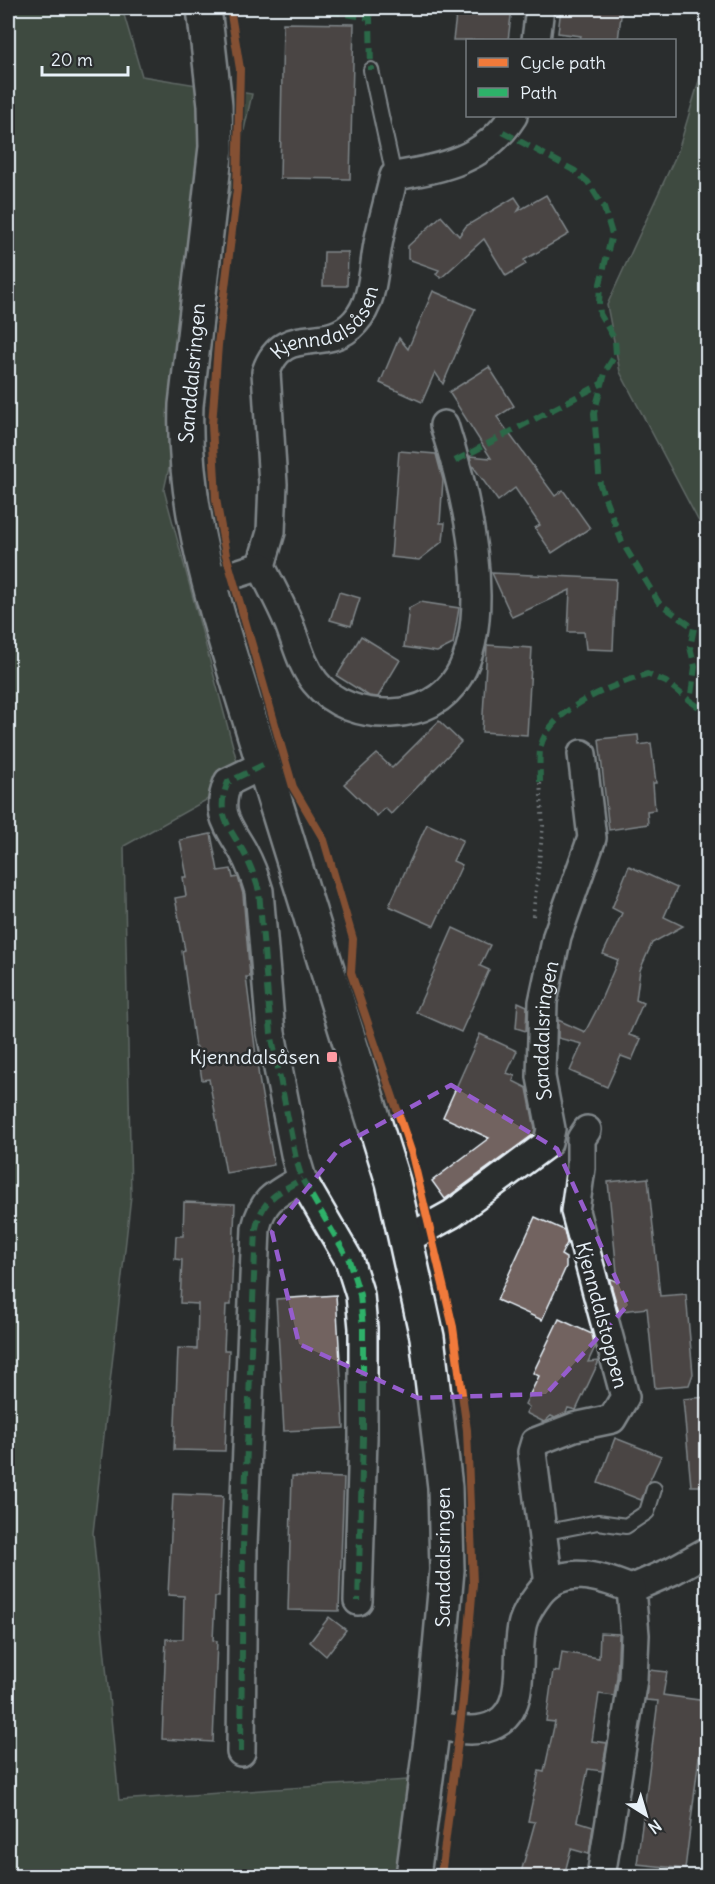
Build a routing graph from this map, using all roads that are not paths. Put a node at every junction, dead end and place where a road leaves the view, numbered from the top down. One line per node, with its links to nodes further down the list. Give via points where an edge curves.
1 (204, 8): 9 (main road, Sanddalsringen, via 216,147 193,336 185,441 190,501)
2 (540, 8): 3 (street)
3 (537, 39)
4 (371, 70): 6 (lane)
5 (512, 117): 6 (street, via 503,132 460,162)
6 (394, 176): 8 (street, Kjenndalsåsen, via 365,308 342,333 284,345 272,357 266,372 273,484 271,532)
7 (444, 425): 8 (street, via 463,489 475,580 472,644 465,667 441,695 421,707 378,714 358,710 328,695 303,665 289,624)
8 (261, 566): 9 (street)
9 (208, 583): 11 (main road, Sanddalsringen)
10 (582, 754): 14 (street, Sanddalsringen, via 592,838 557,936 543,1002 541,1077 551,1129 548,1143 452,1214)
11 (263, 765): 13 (street, via 228,782 222,795 222,811 252,868 259,891 271,1033); 14 (main road, Sanddalsringen, via 393,1182)
12 (587, 1130): 16 (street, Kjenndalstoppen, via 580,1139 575,1211 625,1397 612,1419 574,1427 535,1442 532,1452)
13 (302, 1179): 20 (street, via 339,1238 360,1295 363,1438); 22 (street, via 271,1197 260,1210 256,1228 243,1546)
14 (407, 1239): 21 (main road, Sanddalsringen, via 428,1337 445,1487 447,1570)
15 (654, 1489): 16 (lane, via 647,1512 626,1526 598,1522)
16 (542, 1533): 18 (street, Kjenndalstoppen)
17 (708, 1551): 19 (street)
18 (549, 1584): 19 (street, via 586,1574); 21 (street, via 523,1621 510,1711 498,1724 484,1730)
19 (631, 1589): 24 (street, via 633,1679)
20 (357, 1601)
21 (433, 1725): 23 (main road, Sanddalsringen)
22 (241, 1752)
23 (413, 1876)
24 (601, 1876)

